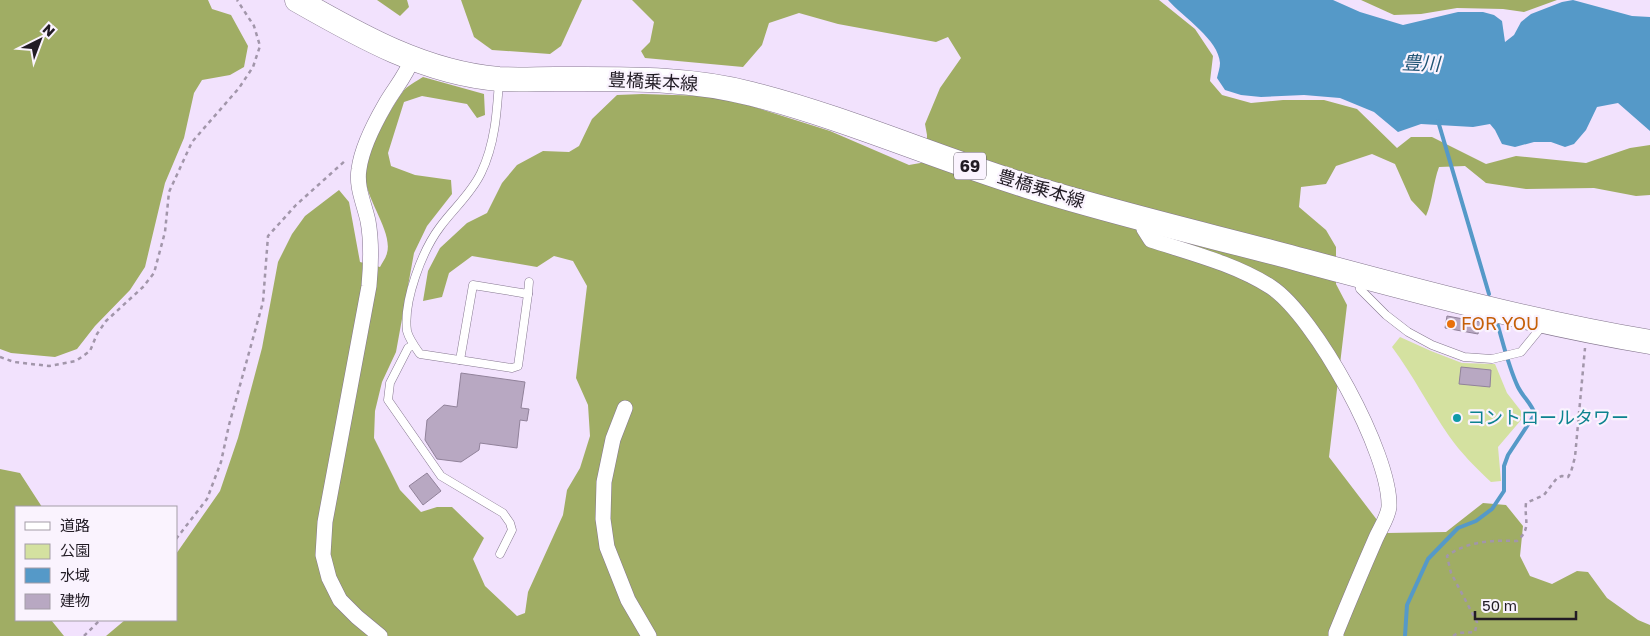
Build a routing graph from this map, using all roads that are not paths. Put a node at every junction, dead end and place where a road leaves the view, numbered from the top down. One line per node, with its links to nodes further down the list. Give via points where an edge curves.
1 (297, 0): 2 (main road, 豊橋乗本線 / 69, via 381,46)
2 (412, 59): 3 (main road, 豊橋乗本線 / 69, via 458,72); 14 (street, via 368,138 359,167 358,183 368,221 372,255 322,555 340,600)
3 (499, 78): 4 (main road, 豊橋乗本線 / 69, via 644,79 703,83 750,93 806,109 1027,186); 10 (lane, via 491,147 481,173 426,248 416,272 406,318)
4 (1143, 218): 5 (main road, 豊橋乗本線 / 69); 16 (street, via 1144,229 1151,240 1232,267 1272,288 1321,344 1348,388 1373,444 1386,483 1389,508)
5 (1357, 275): 8 (main road, 豊橋乗本線 / 69); 8 (lane, via 1360,288 1408,332 1464,357 1492,359 1521,352 1539,330)
6 (529, 282): 7 (lane)
7 (528, 294): 11 (lane, via 473,286); 11 (lane, via 518,366 512,368)
8 (1541, 321): 9 (main road, 豊橋乗本線 / 69)
9 (1650, 342)
10 (413, 345): 11 (lane, via 420,354); 13 (lane, via 408,348 390,383 388,400 441,476 503,513 512,530)
11 (460, 360)
12 (625, 408): 15 (street, via 613,439 604,482 603,520 607,547 628,600)
13 (500, 554)
14 (380, 636)
15 (649, 636)
16 (1336, 636)

